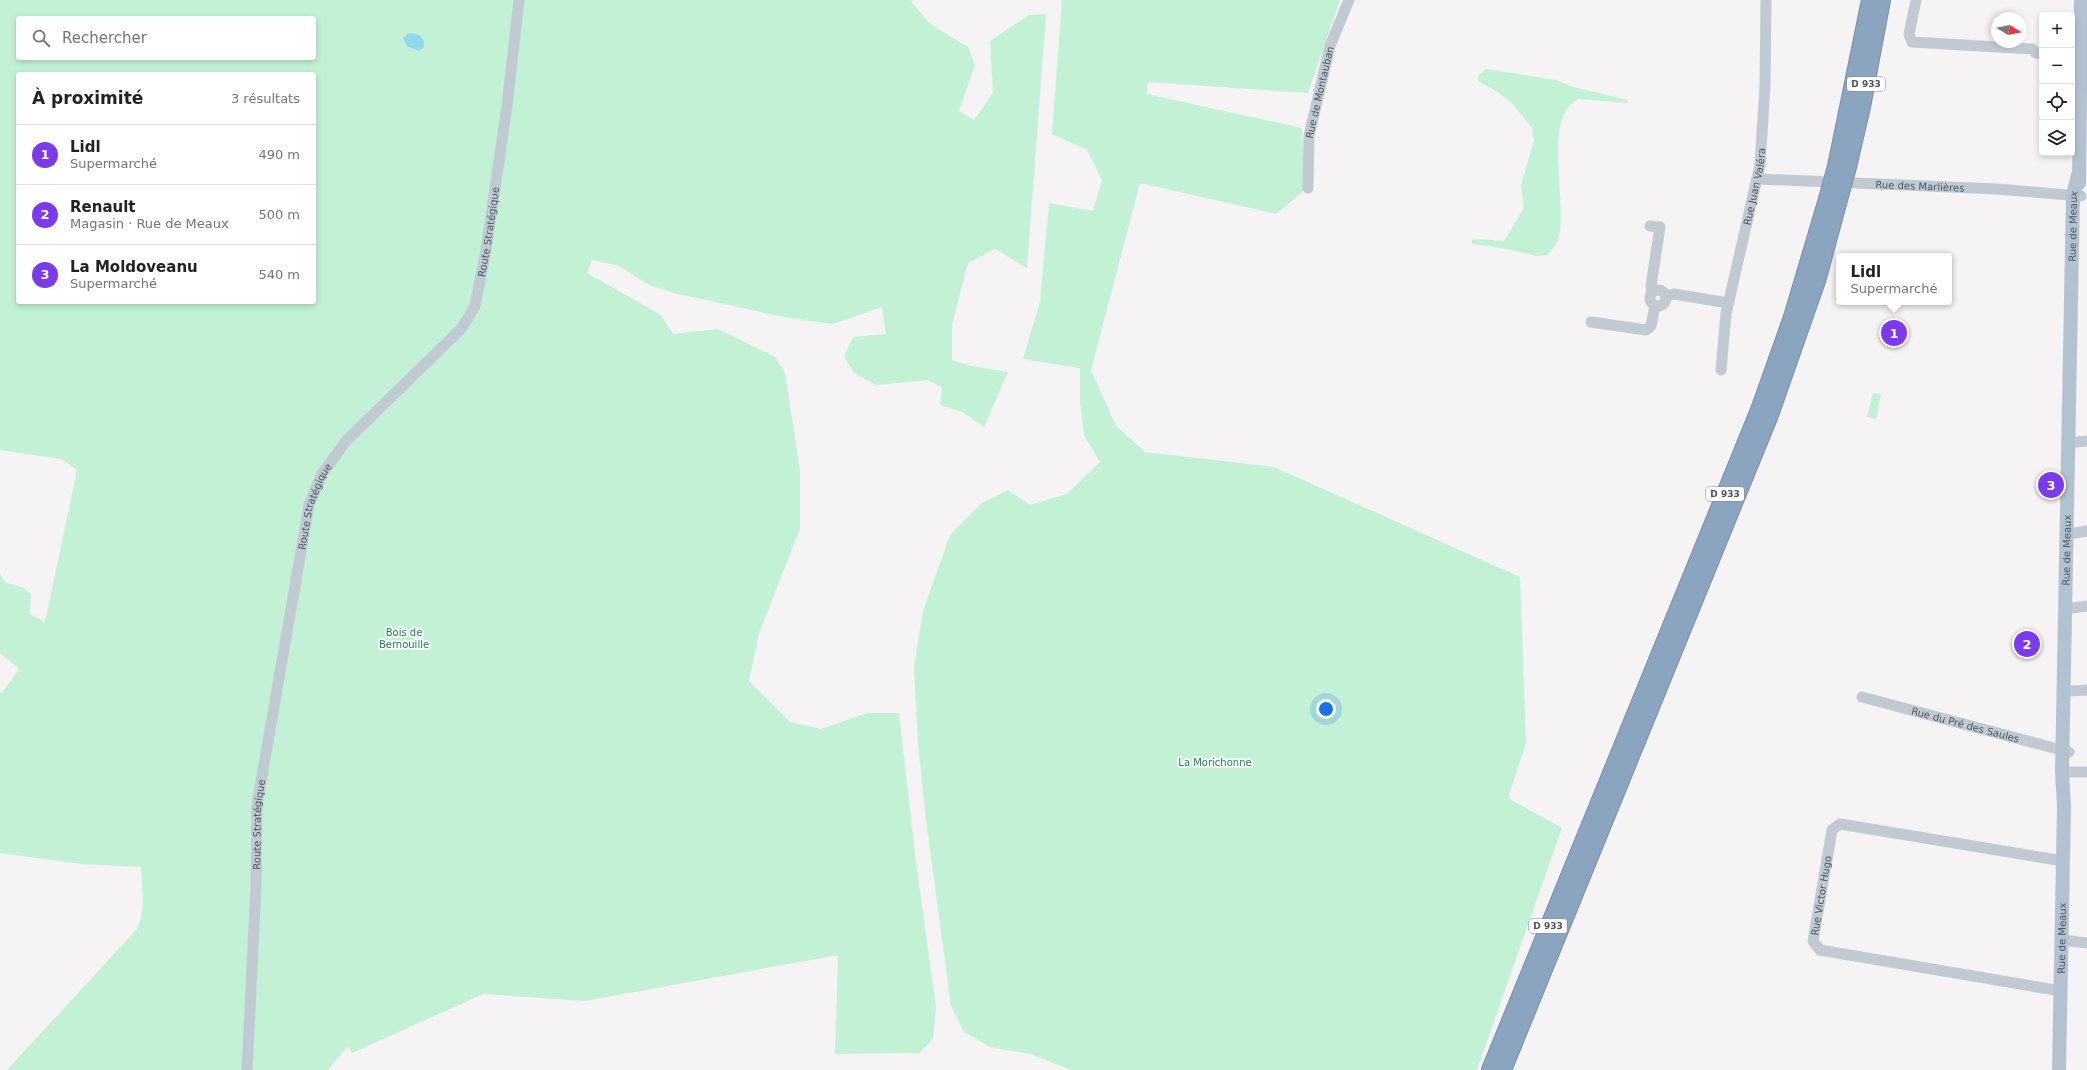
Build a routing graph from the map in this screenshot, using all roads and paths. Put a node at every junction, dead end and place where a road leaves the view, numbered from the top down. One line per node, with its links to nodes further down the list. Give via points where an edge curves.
1 (520, 0): 37 (street, Route Stratégique, via 486,250 474,306 462,328 346,441 322,474 309,505 257,805 256,886)
2 (1349, 0): 12 (street, Rue de Montauban, via 1330,46 1309,136)
3 (1766, 0): 11 (street, Rue Juan Valéra, via 1765,86)
4 (1870, 0): 10 (highway, D 933)
5 (1882, 0): 10 (highway, D 933, via 1862,107)
6 (1916, 0): 8 (street, via 1909,34 1912,42 2032,49)
7 (2081, 0): 9 (main road, Rue de Meaux)
8 (2039, 54)
9 (2076, 54): 13 (main road, Rue de Meaux)
10 (1842, 166): 14 (highway, D 933, bridge)
11 (1758, 179): 13 (street, Rue des Marlières, via 1997,189); 18 (street, Rue Juan Valéra)
12 (1308, 188)
13 (2077, 196): 22 (main road, Rue de Meaux)
14 (1833, 199): 38 (highway, D 933, via 1759,410); 39 (highway, D 933, via 1811,299 1770,415)
15 (1650, 226): 16 (street, via 1660,227)
16 (1652, 292): 17 (street, via 1661,290); 19 (street, via 1650,300)
17 (1666, 296): 18 (street, via 1674,294); 19 (street, via 1662,306)
18 (1728, 303): 21 (street, Rue Juan Valéra)
19 (1654, 306): 20 (street, via 1650,326 1646,330)
20 (1591, 322)
21 (1721, 370)
22 (2073, 378): 23 (main road, Rue de Meaux); 23 (main road, Rue de Meaux, via 2077,409)
23 (2077, 443): 24 (main road, Rue de Meaux); 26 (main road, Rue de Meaux)
24 (2081, 532): 26 (main road, Rue de Meaux)
25 (2087, 606): 26 (street)
26 (2068, 609): 28 (main road, Rue de Meaux); 30 (main road, Rue de Meaux)
27 (2087, 690): 28 (street)
28 (2070, 691): 30 (main road, Rue de Meaux)
29 (1862, 697): 30 (street, Rue du Pré des Saules)
30 (2065, 751): 31 (main road, Rue de Meaux)
31 (2065, 772): 32 (street); 33 (main road, Rue de Meaux)
32 (2087, 772)
33 (2064, 861): 34 (main road, Rue de Meaux); 36 (street, Rue Victor Hugo, via 1840,824 1832,830 1813,941 1820,950)
34 (2062, 940): 35 (street); 36 (main road, Rue de Meaux)
35 (2087, 942)
36 (2061, 991): 40 (main road, Rue de Meaux)
37 (247, 1070)
38 (1490, 1070)
39 (1503, 1070)
40 (2059, 1070)

